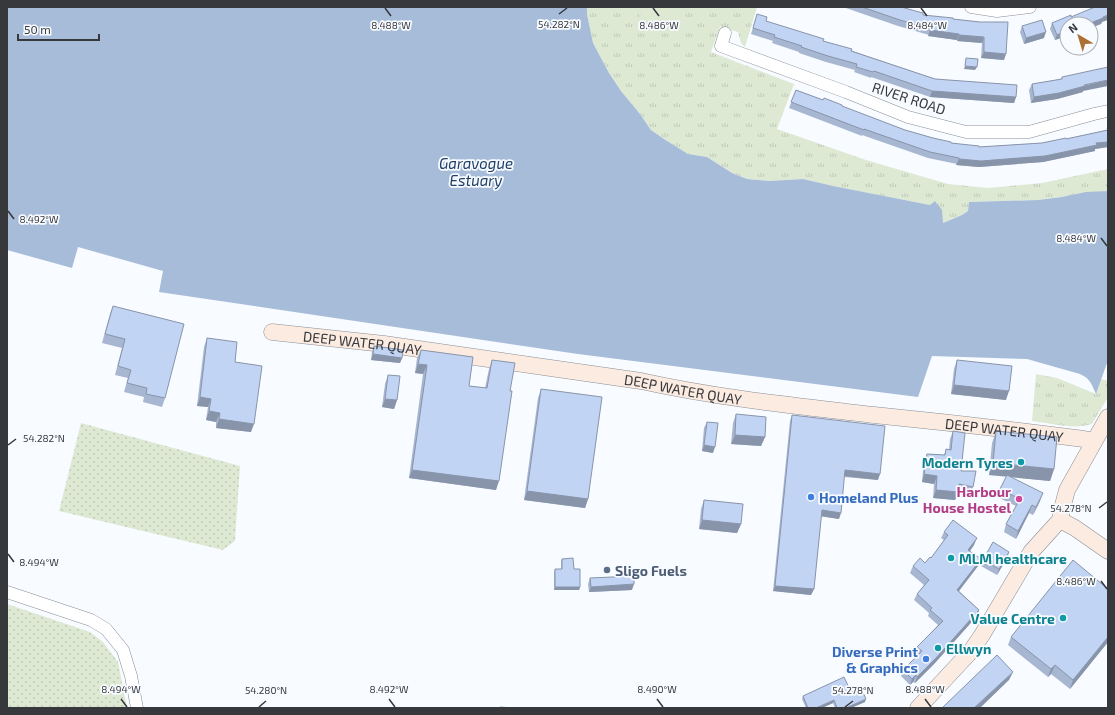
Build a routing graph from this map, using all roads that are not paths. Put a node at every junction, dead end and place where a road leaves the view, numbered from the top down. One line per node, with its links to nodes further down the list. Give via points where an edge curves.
1 (971, 7): 2 (street, via 997,11)
2 (1030, 7)
3 (726, 33): 4 (street, RIVER ROAD, via 721,46 908,117 966,132 1029,132)
4 (1108, 112)
5 (272, 332): 7 (street, DEEP WATER QUAY, via 415,349 806,407)
6 (1108, 418): 7 (street)
7 (1094, 441): 8 (street, via 1067,490)
8 (1060, 520): 9 (street); 12 (street, via 1031,552 972,651)
9 (1108, 551)
10 (7, 592): 11 (street, via 91,620 106,630 122,650 131,676)
11 (137, 708)
12 (918, 708)

